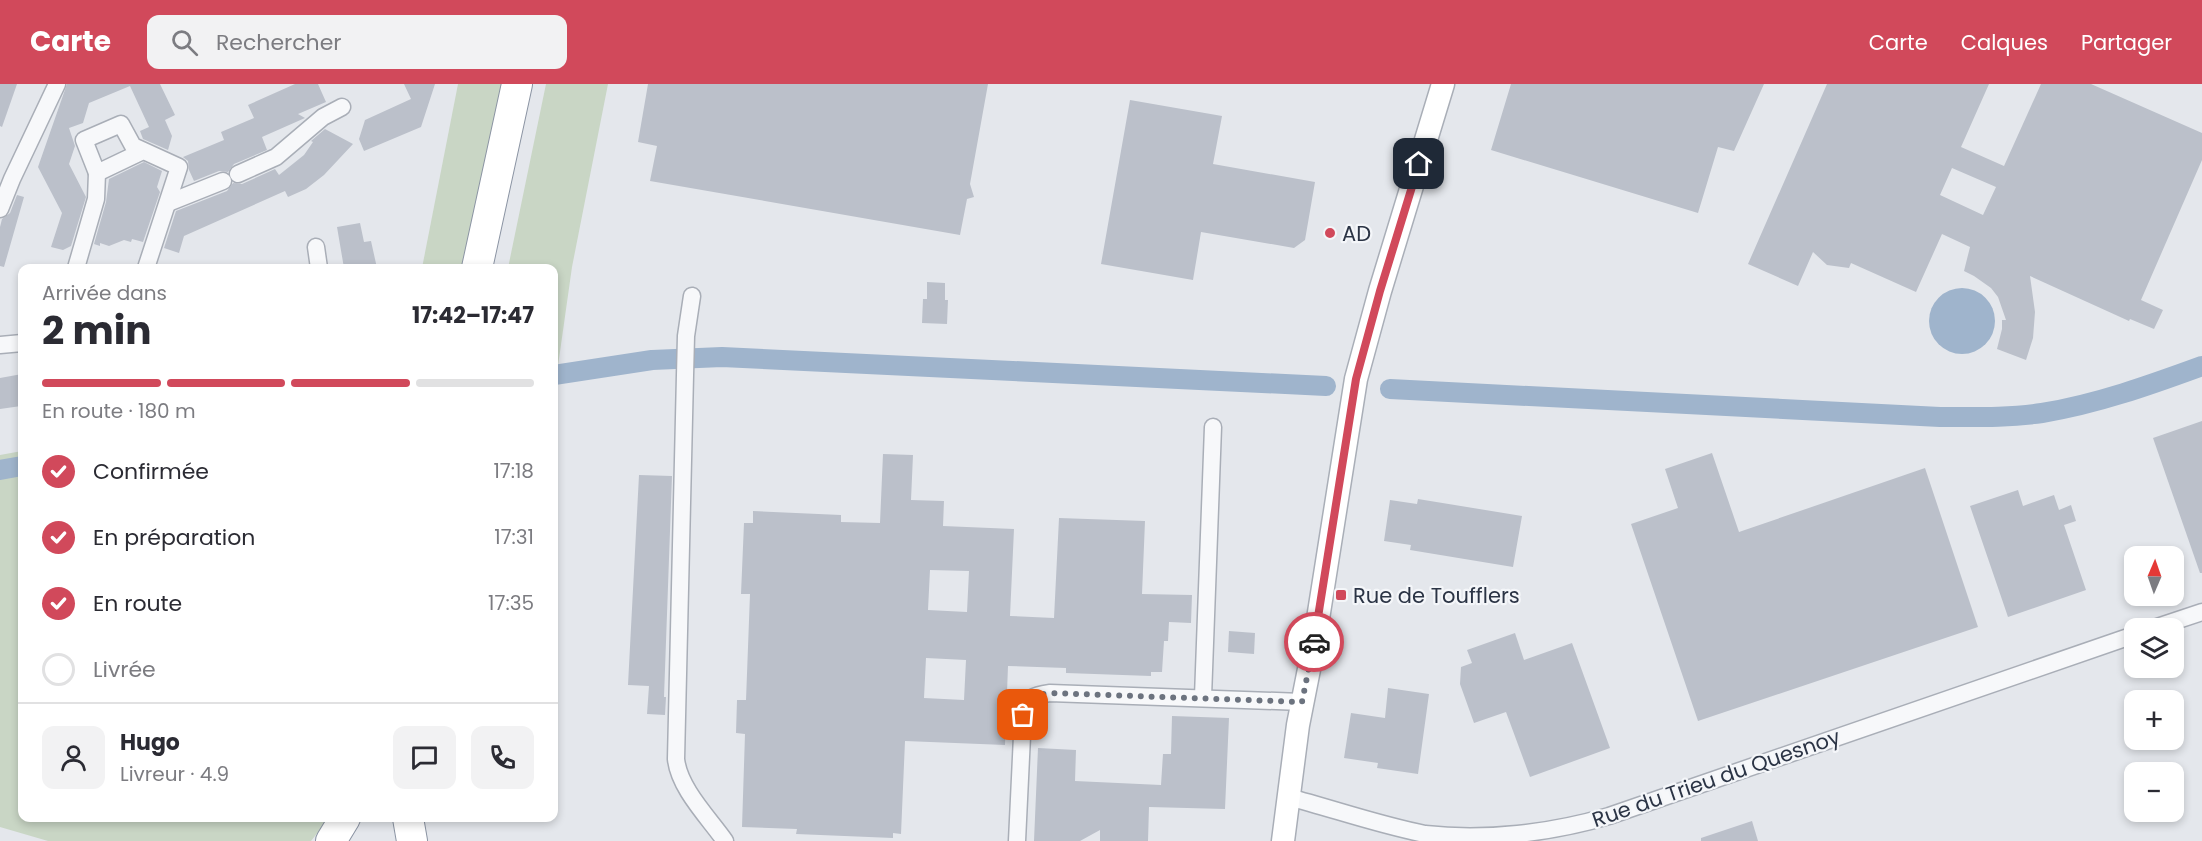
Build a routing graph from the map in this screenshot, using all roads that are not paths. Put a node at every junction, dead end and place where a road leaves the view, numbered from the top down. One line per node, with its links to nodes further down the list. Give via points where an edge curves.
1 (57, 84): 9 (street)
2 (517, 84): 14 (highway)
3 (529, 84): 15 (highway)
4 (1443, 84): 24 (street, via 1356,379)
5 (342, 108): 8 (street, via 323,117 276,157)
6 (143, 151): 7 (street); 7 (street, via 133,146 121,124 84,140); 8 (street, via 179,167)
7 (97, 173): 11 (street, via 96,199)
8 (168, 203): 12 (street)
9 (0, 209)
10 (316, 247): 13 (street)
11 (77, 264)
12 (147, 264)
13 (318, 264)
14 (478, 264)
15 (491, 264)
16 (692, 296): 30 (street, via 686,336 676,759 683,783)
17 (18, 343): 18 (street)
18 (0, 345)
19 (1212, 427): 23 (street)
20 (2202, 612): 21 (street)
21 (2184, 618)
22 (2124, 638): 25 (street, Rue du Trieu du Quesnoy, via 1610,816 1552,829 1489,838 1443,837)
23 (1203, 697): 24 (street); 31 (street, via 1050,693 1032,696 1023,715)
24 (1302, 702): 25 (street)
25 (1288, 797): 32 (street)
26 (343, 822): 28 (highway)
27 (409, 822): 29 (highway)
28 (331, 841)
29 (412, 841)
30 (725, 841)
31 (1017, 841)
32 (1283, 841)

